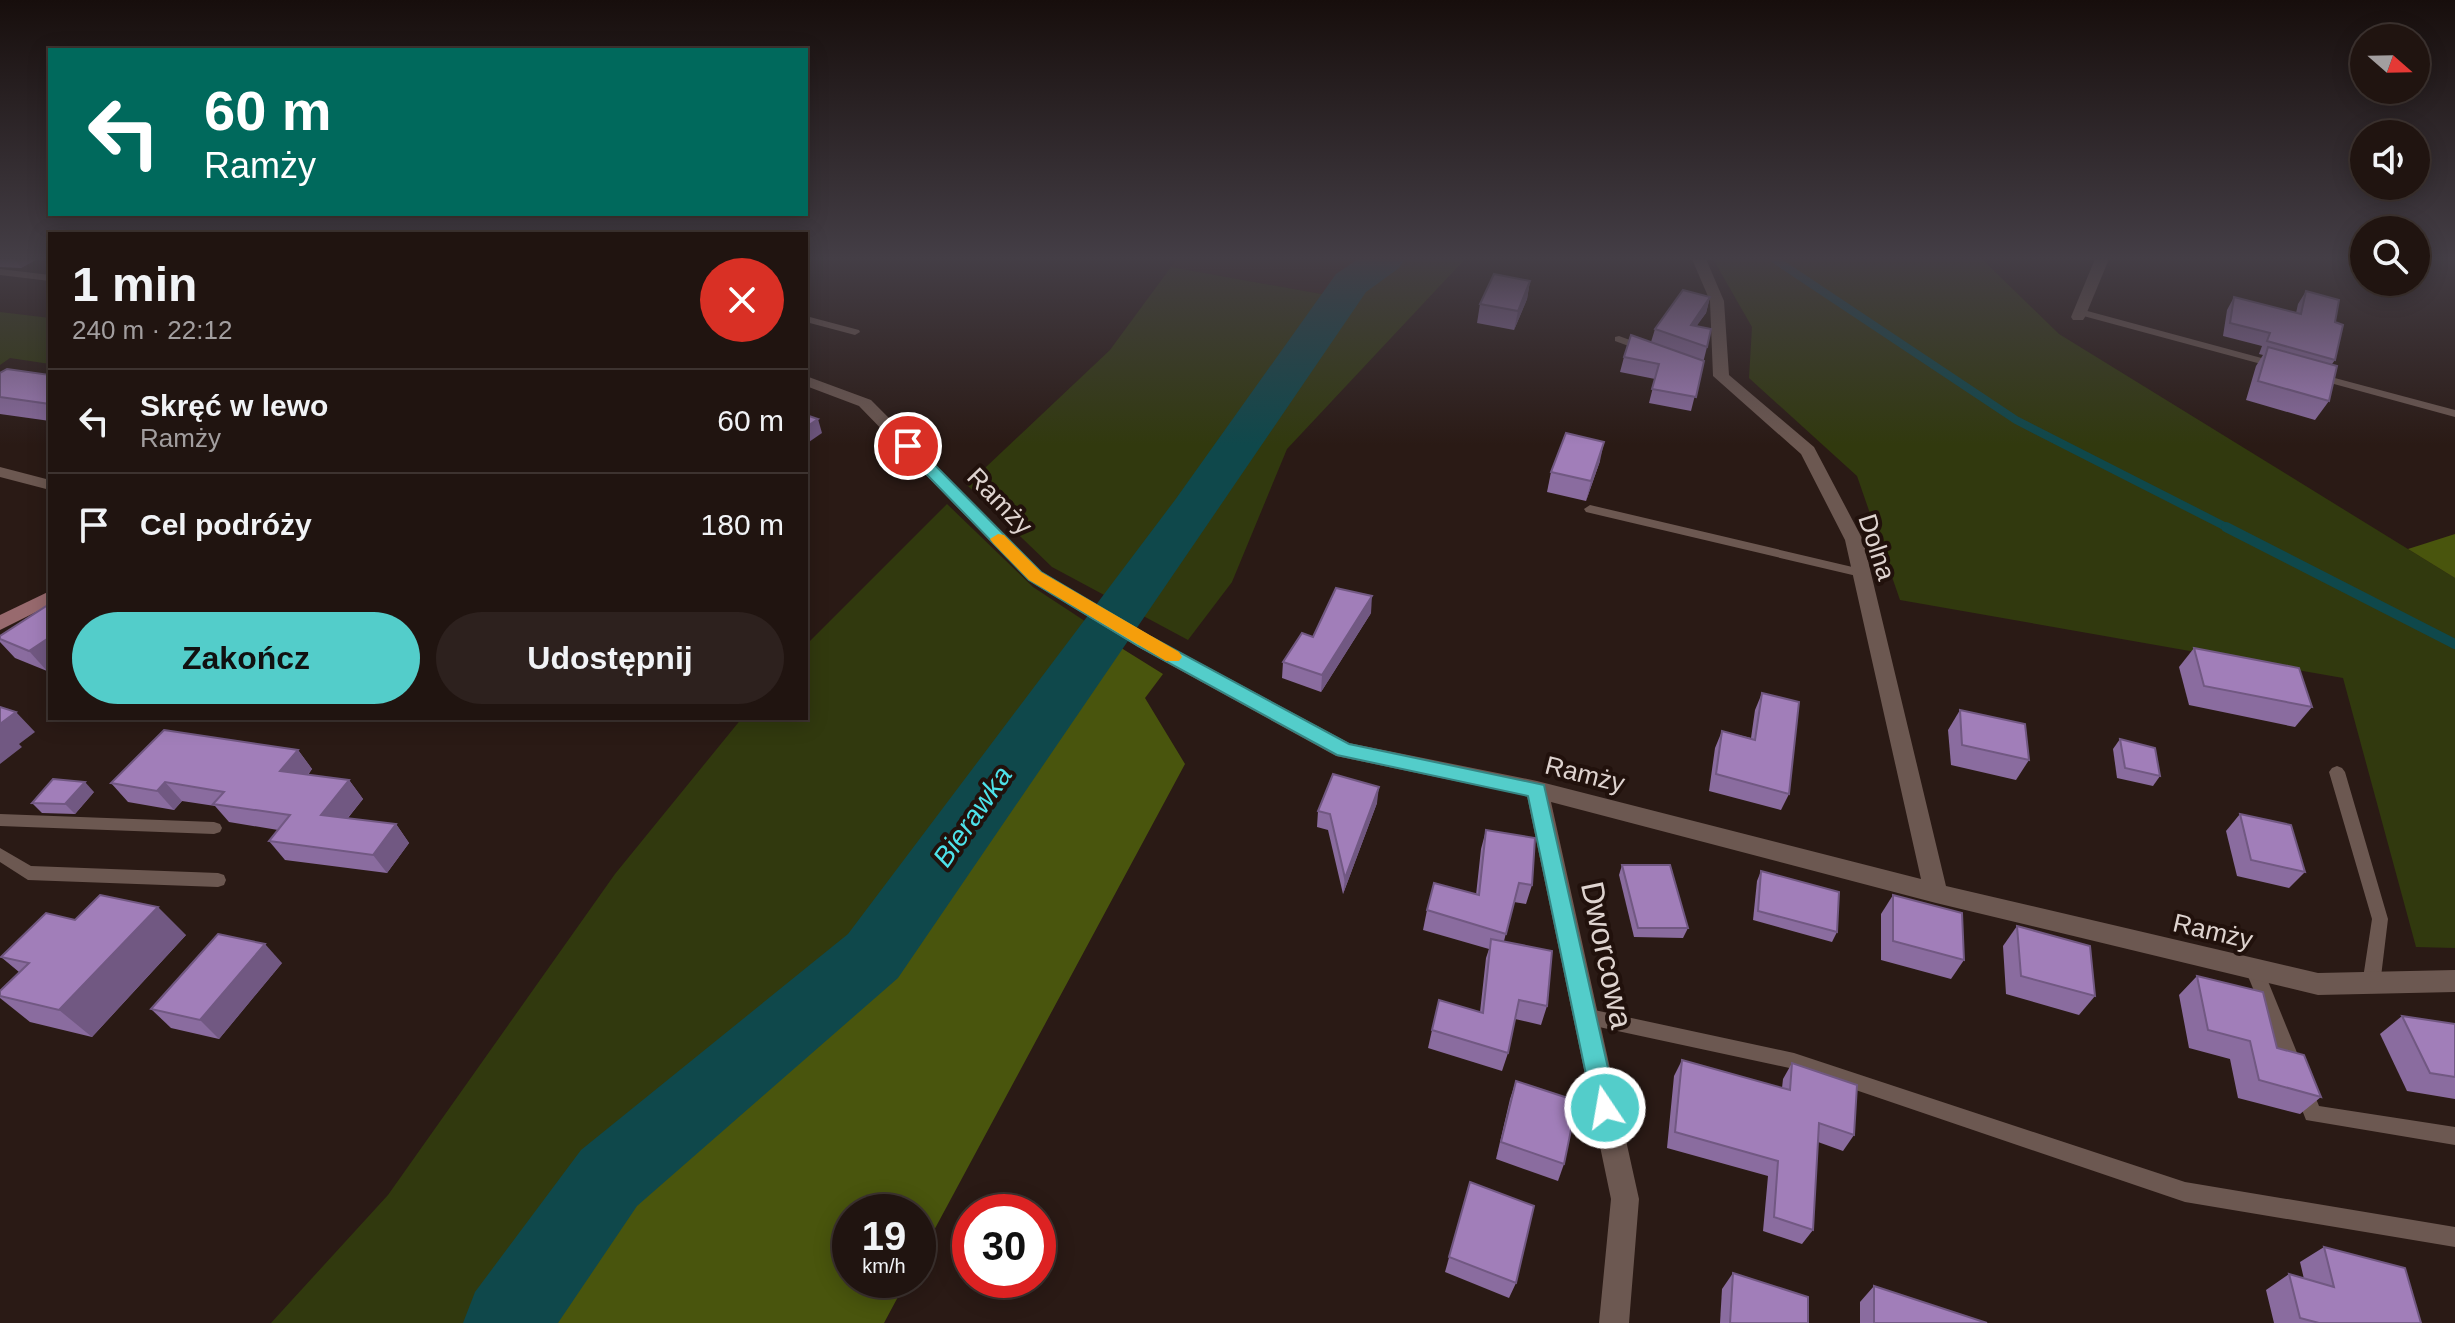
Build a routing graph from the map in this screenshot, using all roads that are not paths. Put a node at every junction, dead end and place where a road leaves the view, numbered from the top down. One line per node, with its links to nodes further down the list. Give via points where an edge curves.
1 (813, 321): 4 (lane)
2 (1716, 321): 14 (street, Dolna, via 1714,374 1808,451 1854,540)
3 (2105, 321): 7 (lane)
4 (855, 332)
5 (1619, 339): 6 (lane)
6 (1663, 355)
7 (2290, 369)
8 (2305, 373): 10 (lane)
9 (808, 382): 18 (street, Ramży, via 865,403 1035,576 1145,642 1344,750)
10 (2455, 414)
11 (0, 472): 12 (street)
12 (48, 484)
13 (1590, 509): 14 (lane)
14 (1861, 573): 23 (street, Dolna)
15 (48, 598): 16 (main road)
16 (0, 623)
17 (2337, 772): 26 (lane, via 2380,919)
18 (1537, 790): 23 (street, Ramży); 27 (street, Dworcowa)
19 (0, 820): 20 (lane)
20 (214, 828)
21 (0, 854): 22 (lane, via 28,873)
22 (218, 880)
23 (1936, 893): 24 (street, Ramży)
24 (2254, 969): 26 (street, Ramży, via 2318,984); 28 (lane, via 2313,1114)
25 (2455, 981): 26 (street, Ramży)
26 (2371, 985)
27 (1585, 1016): 29 (lane, via 1794,1061 2185,1192); 30 (street, Dworcowa, via 1625,1199)
28 (2455, 1136)
29 (2455, 1237)
30 (1614, 1323)

